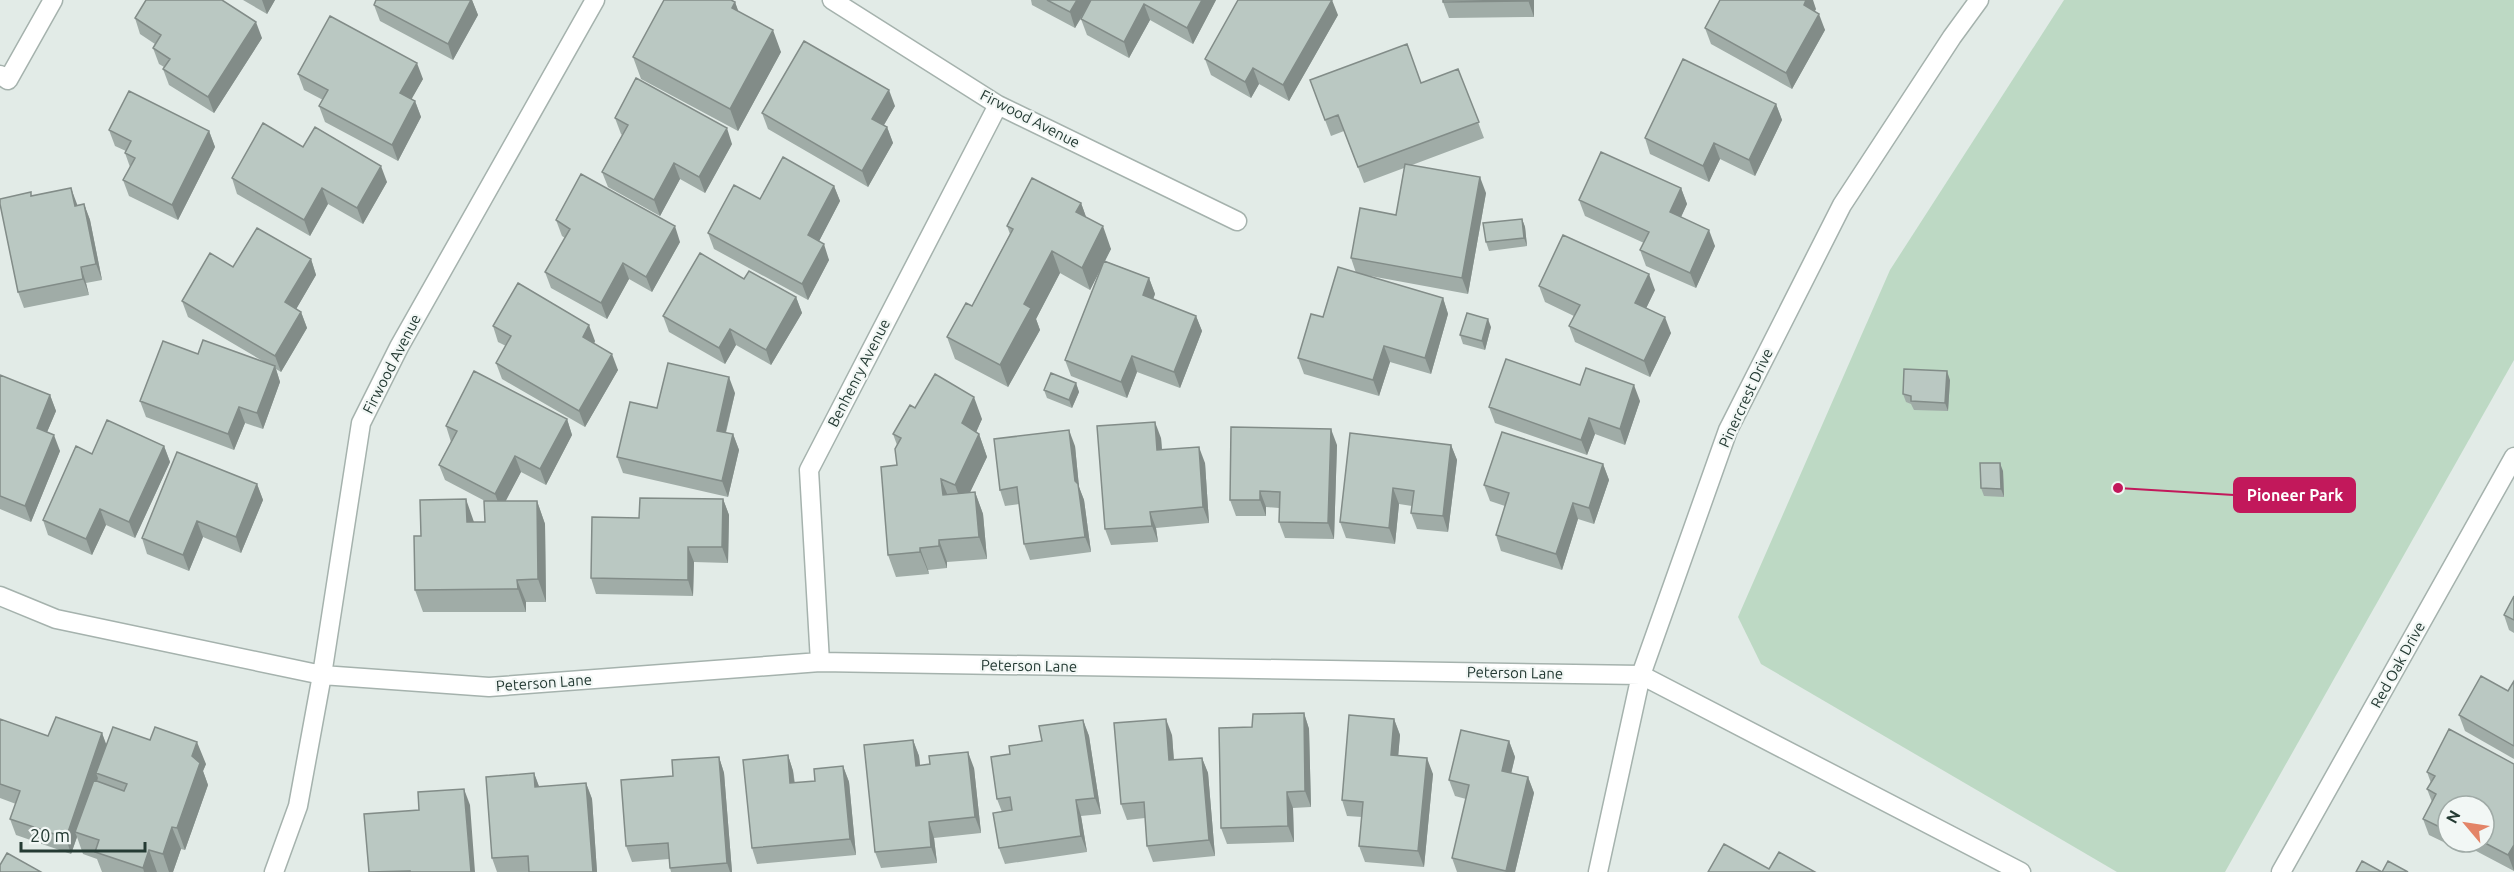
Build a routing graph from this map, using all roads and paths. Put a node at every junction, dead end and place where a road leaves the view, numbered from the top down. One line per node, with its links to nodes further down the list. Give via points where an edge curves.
1 (53, 0): 5 (street, via 8,80)
2 (596, 0): 11 (street, Firwood Avenue, via 399,347 361,423)
3 (832, 0): 6 (street, Firwood Avenue)
4 (1979, 0): 12 (street, Pinercrest Drive, via 1842,206 1728,430)
5 (0, 75)
6 (998, 105): 7 (street, Firwood Avenue); 10 (street, Benhenry Avenue, via 809,470)
7 (1237, 221)
8 (2514, 457): 16 (street, Red Oak Drive)
9 (0, 596): 11 (street, Peterson Lane, via 56,619)
10 (820, 662): 11 (street, Peterson Lane, via 489,687); 12 (street, Peterson Lane)
11 (322, 675): 13 (street, Firwood Avenue, via 298,806)
12 (1641, 675): 14 (street, Pinercrest Drive); 15 (street, Peterson Lane)
13 (274, 872)
14 (1598, 872)
15 (2021, 872)
16 (2281, 872)

